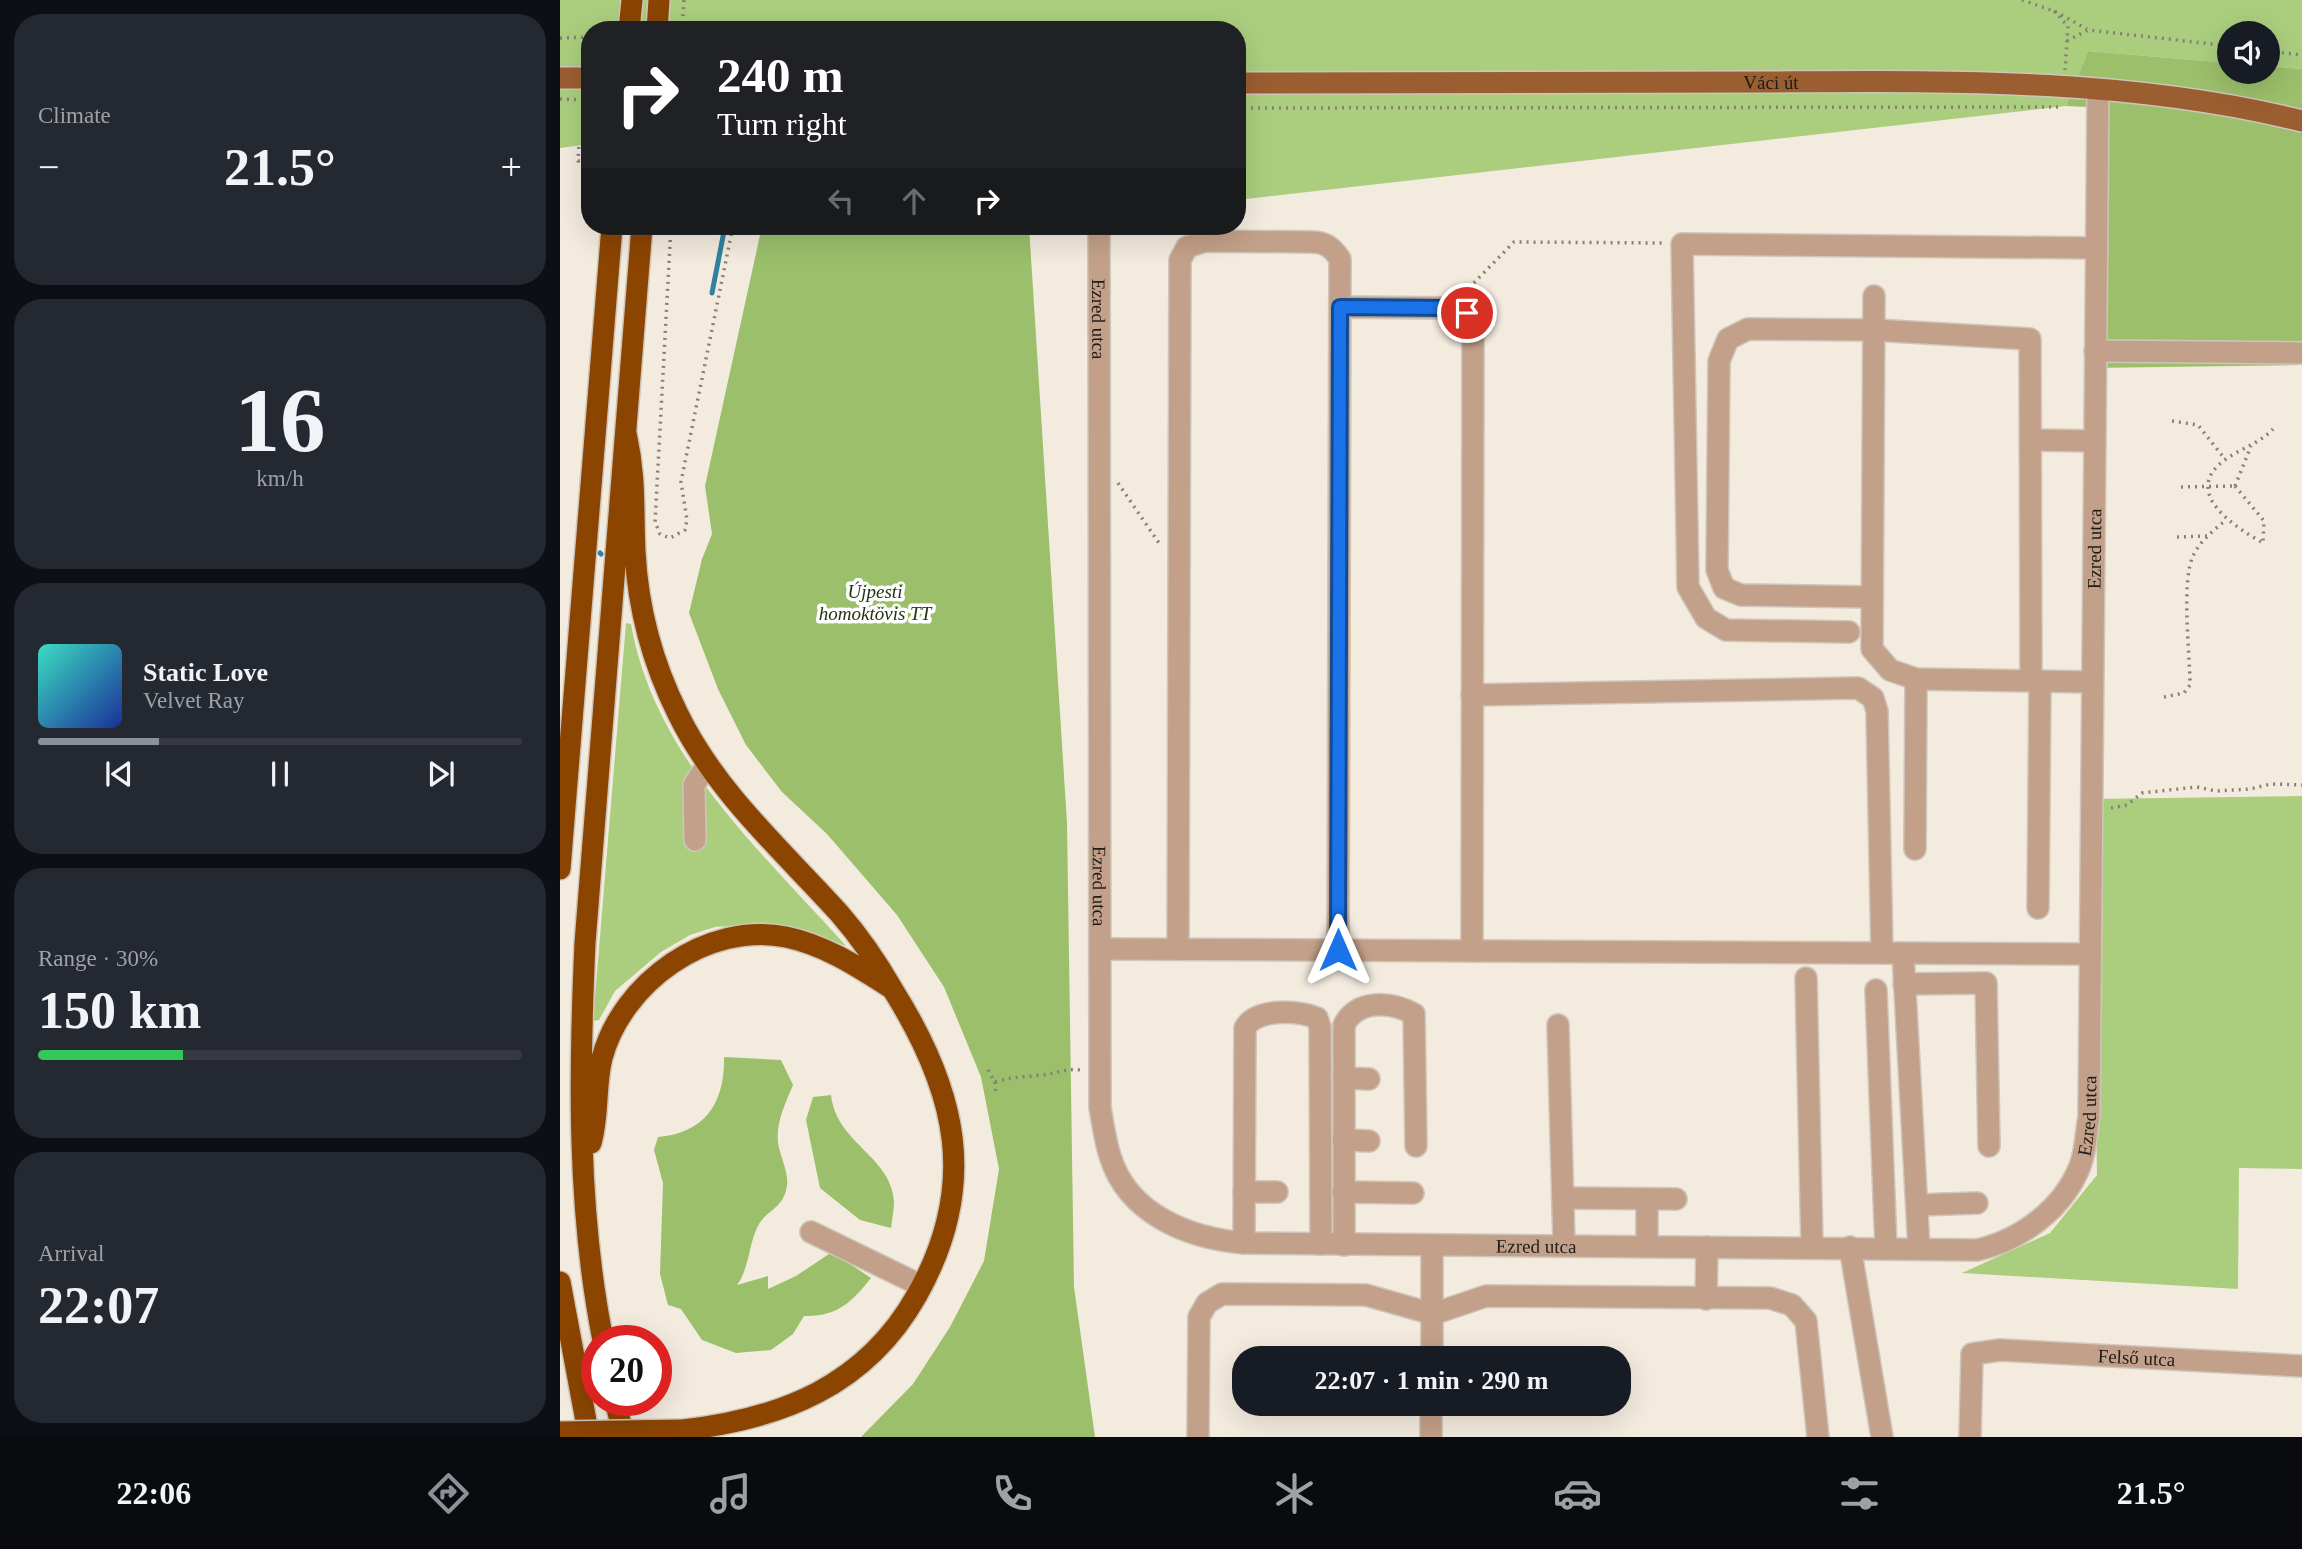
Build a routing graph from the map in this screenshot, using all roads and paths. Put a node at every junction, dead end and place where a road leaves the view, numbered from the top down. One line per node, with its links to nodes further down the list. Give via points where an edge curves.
1 (632, 0): 6 (highway)
2 (659, 0): 7 (highway)
3 (684, 0): 8 (path)
4 (2022, 0): 5 (path)
5 (2054, 11): 9 (path); 12 (path, via 2068,26)
6 (630, 21)
7 (658, 21)
8 (683, 21)
9 (2088, 30): 12 (path); 13 (path)
10 (581, 37): 11 (path)
11 (560, 38)
12 (2067, 41): 20 (path)
13 (2217, 45)
14 (2280, 52): 15 (path)
15 (2302, 55)
16 (560, 78): 17 (main road)
17 (581, 78)
18 (1246, 83): 20 (main road, Váci út, via 1913,82)
19 (2098, 90): 20 (main road, Váci út); 24 (main road, Váci út, via 2193,100); 33 (street, Ezred utca)
20 (2062, 97): 23 (path)
21 (560, 99): 22 (path)
22 (581, 100)
23 (1246, 108)
24 (2302, 121)
25 (581, 144): 26 (path)
26 (581, 161)
27 (611, 235): 67 (highway)
28 (641, 235): 42 (highway)
29 (671, 235): 30 (path, via 655,522 660,534 670,538 685,530 681,482)
30 (731, 235)
31 (1099, 235): 69 (street, Ezred utca)
32 (1682, 244): 33 (street); 36 (path, via 1514,242); 56 (street, via 1688,587 1706,618 1726,630)
33 (2097, 248): 38 (street, Ezred utca)
34 (1874, 296): 37 (street)
35 (1340, 307): 36 (street); 54 (street, via 1340,259 1333,248 1321,242 1205,241 1187,247 1180,260); 71 (street)
36 (1451, 308): 60 (street, via 1467,313 1473,328)
37 (1874, 330): 43 (street, via 2030,339); 55 (street); 55 (street, via 1748,329 1728,339 1719,361 1717,570 1724,588 1741,595)
38 (2095, 351): 39 (street); 44 (street, Ezred utca)
39 (2302, 354)
40 (2172, 421): 46 (path, via 2198,425)
41 (2273, 429): 45 (path)
42 (626, 433): 62 (highway, via 635,473 635,552 642,611 676,712); 91 (highway, via 585,943 580,1056)
43 (2031, 440): 44 (street); 58 (street)
44 (2094, 440): 59 (street, Ezred utca)
45 (2252, 444): 46 (path); 47 (path)
46 (2225, 459): 49 (path, via 2214,470)
47 (2235, 486): 49 (path); 51 (path, via 2264,521 2263,543)
48 (2181, 487): 49 (path)
49 (2208, 487): 51 (path, via 2212,504)
50 (1115, 492): 54 (path, via 1115,478)
51 (2226, 520): 52 (path)
52 (2207, 536): 53 (path); 61 (path, via 2193,556 2188,578 2190,685 2184,693)
53 (2177, 537)
54 (1179, 573): 70 (street)
55 (1871, 597): 57 (street, via 1872,649 1890,670)
56 (1849, 632)
57 (1916, 679): 58 (street); 66 (street)
58 (2035, 681): 59 (street); 68 (street)
59 (2092, 682): 64 (street, Ezred utca)
60 (1472, 695): 72 (street); 73 (street, via 1858,688 1873,698 1877,711)
61 (2164, 697)
62 (707, 765): 65 (street, via 694,785); 78 (highway, via 841,915)
63 (2302, 785): 64 (path, via 2142,793 2127,805)
64 (2091, 810): 75 (street, Ezred utca)
65 (695, 840)
66 (1915, 849)
67 (560, 869)
68 (2038, 908)
69 (1100, 948): 70 (street); 82 (street, Ezred utca)
70 (1178, 949): 71 (street)
71 (1338, 950): 72 (street)
72 (1472, 951): 73 (street)
73 (1882, 953): 74 (street)
74 (1903, 953): 75 (street); 77 (street)
75 (2090, 954): 112 (street, Ezred utca, via 2089,1117 2080,1166 2054,1206 2015,1237 1977,1250)
76 (1806, 978): 108 (street)
77 (1904, 984): 90 (street, via 1986,983); 100 (street)
78 (894, 990): 91 (highway, via 822,947 784,936 755,935 702,946 644,985 611,1034 602,1058); 114 (highway, via 919,1029 939,1074 954,1155 953,1193 945,1230)
79 (1876, 990): 111 (street)
80 (1558, 1025): 96 (street)
81 (988, 1070): 85 (path)
82 (1100, 1072): 85 (path, via 1063,1068); 102 (street, Ezred utca, via 1100,1108 1110,1158 1127,1188 1154,1216 1181,1231)
83 (1344, 1078): 84 (street); 87 (street); 89 (street, via 1344,1025 1350,1012 1363,1006 1400,1006 1414,1014)
84 (1369, 1079)
85 (995, 1082): 86 (path)
86 (996, 1095)
87 (1343, 1140): 88 (street); 94 (street)
88 (1369, 1141)
89 (1416, 1146)
90 (1989, 1146)
91 (585, 1165): 117 (highway)
92 (1244, 1192): 93 (street); 102 (street); 103 (street, via 1245,1028 1260,1014 1317,1018)
93 (1277, 1192)
94 (1343, 1192): 95 (street); 105 (street)
95 (1413, 1193)
96 (1564, 1198): 98 (street); 104 (street)
97 (1676, 1199): 98 (street)
98 (1647, 1200): 107 (street)
99 (1977, 1203): 100 (street)
100 (1918, 1205): 112 (street)
101 (811, 1232): 114 (street)
102 (1244, 1243): 103 (street, Ezred utca)
103 (1321, 1244): 105 (street, Ezred utca)
104 (1564, 1244): 106 (street, Ezred utca); 107 (street, Ezred utca)
105 (1344, 1245): 106 (street, Ezred utca)
106 (1432, 1245): 116 (street)
107 (1647, 1246): 109 (street, Ezred utca)
108 (1812, 1246): 109 (street, Ezred utca); 110 (street, Ezred utca)
109 (1707, 1247): 115 (street)
110 (1850, 1247): 111 (street, Ezred utca); 128 (street)
111 (1886, 1248): 112 (street, Ezred utca)
112 (1919, 1249)
113 (560, 1282): 123 (highway)
114 (922, 1286): 122 (highway, bridge, via 884,1341 836,1382 773,1414 726,1426 683,1430)
115 (1706, 1299): 116 (street, via 1486,1296); 127 (street, via 1770,1298 1792,1305 1806,1321)
116 (1433, 1314): 118 (street); 125 (street, via 1366,1296 1222,1294 1207,1303 1199,1317)
117 (601, 1325)
118 (1432, 1346)
119 (2302, 1366): 129 (street, Felső utca, via 2000,1349 1972,1354)
120 (618, 1416): 124 (highway)
121 (1431, 1416): 126 (street)
122 (560, 1432)
123 (589, 1437)
124 (624, 1437)
125 (1198, 1437)
126 (1431, 1437)
127 (1818, 1437)
128 (1882, 1437)
129 (1970, 1437)

